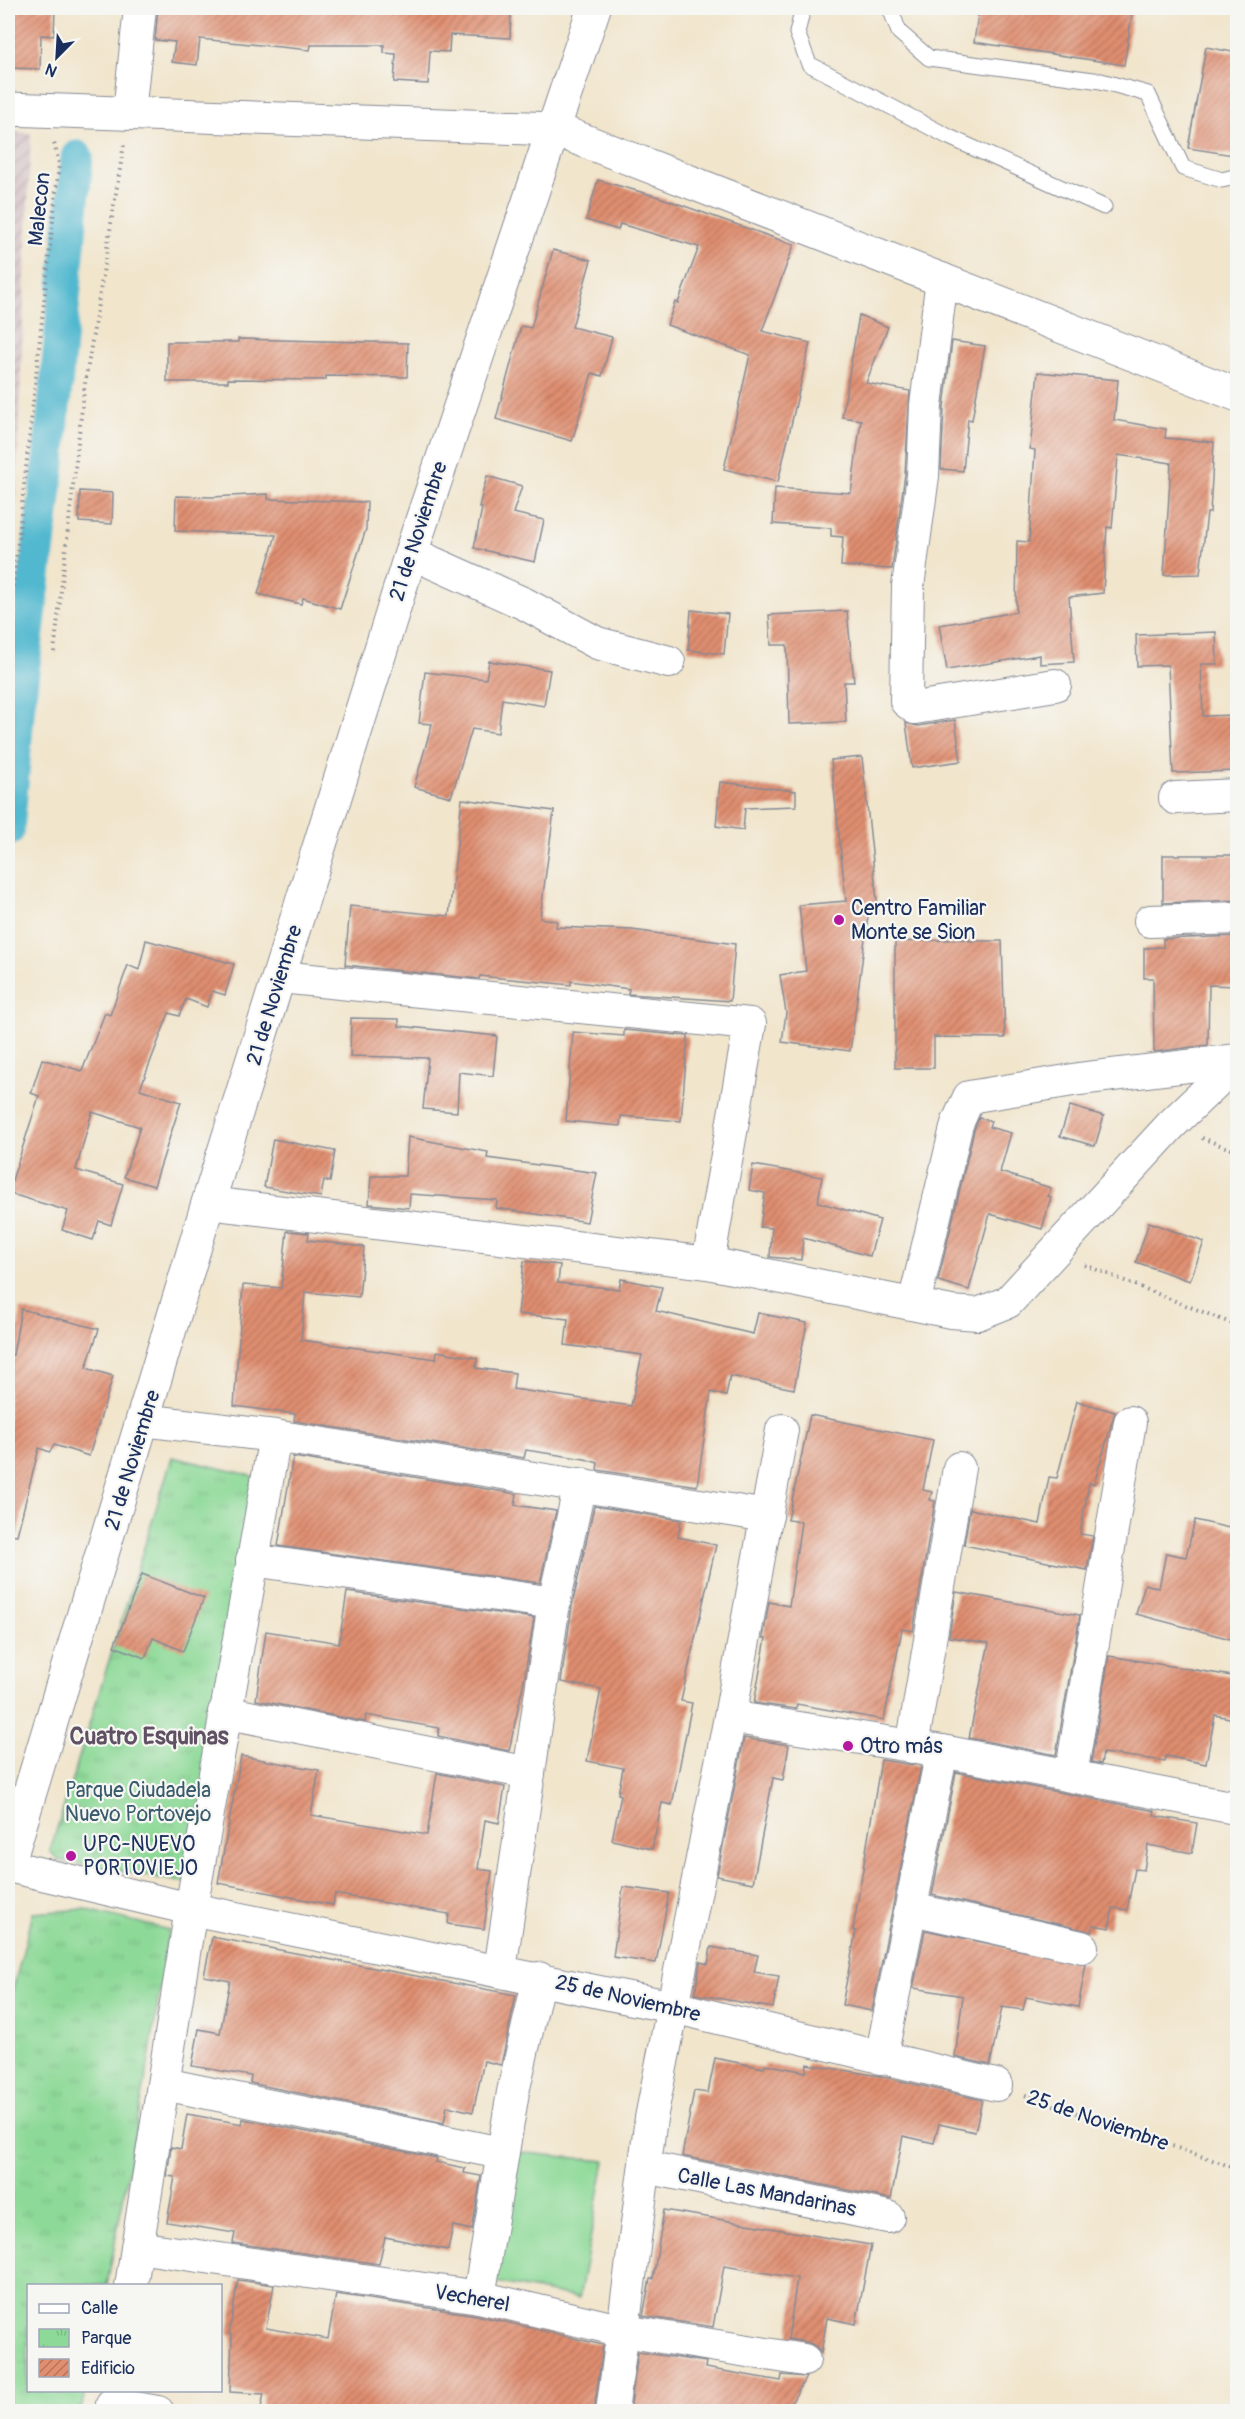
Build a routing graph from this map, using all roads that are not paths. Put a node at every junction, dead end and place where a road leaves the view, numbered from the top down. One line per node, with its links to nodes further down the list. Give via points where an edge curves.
1 (140, 8): 6 (street)
2 (594, 8): 7 (street, 21 de Noviembre)
3 (803, 8): 9 (lane, via 797,33 809,64 949,137)
4 (890, 8): 8 (lane, via 899,32 928,58 1101,81 1148,94 1184,168 1222,180)
5 (8, 109): 6 (street)
6 (129, 113): 7 (street)
7 (554, 129): 10 (street); 12 (street, 21 de Noviembre)
8 (1238, 176)
9 (1104, 207)
10 (942, 279): 11 (street); 14 (street, via 908,586 906,701 915,708)
11 (1238, 395)
12 (411, 553): 13 (street, via 525,604 597,643); 19 (street, 21 de Noviembre)
13 (669, 662)
14 (1055, 686)
15 (1238, 795): 16 (street)
16 (1175, 798)
17 (1238, 918): 18 (street)
18 (1150, 921)
19 (280, 977): 21 (street, 21 de Noviembre); 22 (street, via 750,1024)
20 (1238, 1061): 23 (street, via 1171,1125 1008,1302 978,1314); 23 (street, via 1079,1079 969,1097 957,1124)
21 (208, 1203): 22 (street); 24 (street, 21 de Noviembre)
22 (708, 1263): 23 (street)
23 (914, 1304)
24 (143, 1420): 27 (street); 40 (street, 21 de Noviembre)
25 (1130, 1422): 38 (street)
26 (782, 1430): 30 (street)
27 (275, 1436): 29 (street); 31 (street)
28 (959, 1468): 35 (street)
29 (580, 1484): 30 (street); 32 (street)
30 (767, 1516): 34 (street)
31 (252, 1560): 32 (street); 33 (street)
32 (555, 1603): 37 (street)
33 (224, 1712): 37 (street); 41 (street)
34 (730, 1717): 35 (street); 46 (street)
35 (912, 1747): 36 (street)
36 (942, 1751): 38 (street); 42 (street)
37 (529, 1773): 44 (street)
38 (1071, 1775): 39 (street, via 1235,1808)
39 (1238, 1804)
40 (8, 1866): 41 (street, 25 de Noviembre)
41 (191, 1909): 44 (street, 25 de Noviembre); 48 (street)
42 (912, 1909): 43 (street); 47 (street)
43 (1082, 1947)
44 (500, 1970): 45 (street, 25 de Noviembre)
45 (539, 1978): 46 (street, 25 de Noviembre); 50 (street)
46 (673, 2007): 47 (street, 25 de Noviembre); 51 (street, via 651,2118)
47 (881, 2058): 49 (street, 25 de Noviembre)
48 (164, 2085): 50 (street); 53 (street)
49 (996, 2085)
50 (501, 2153): 55 (street)
51 (646, 2167): 52 (street, Calle Las Mandarinas); 56 (street)
52 (888, 2217)
53 (137, 2247): 54 (street); 55 (street, Vecherel)
54 (131, 2284)
55 (479, 2297): 56 (street, Vecherel)
56 (624, 2331): 57 (street, Vecherel); 60 (street)
57 (804, 2360)
58 (112, 2402): 59 (street)
59 (158, 2412)
60 (612, 2412)

